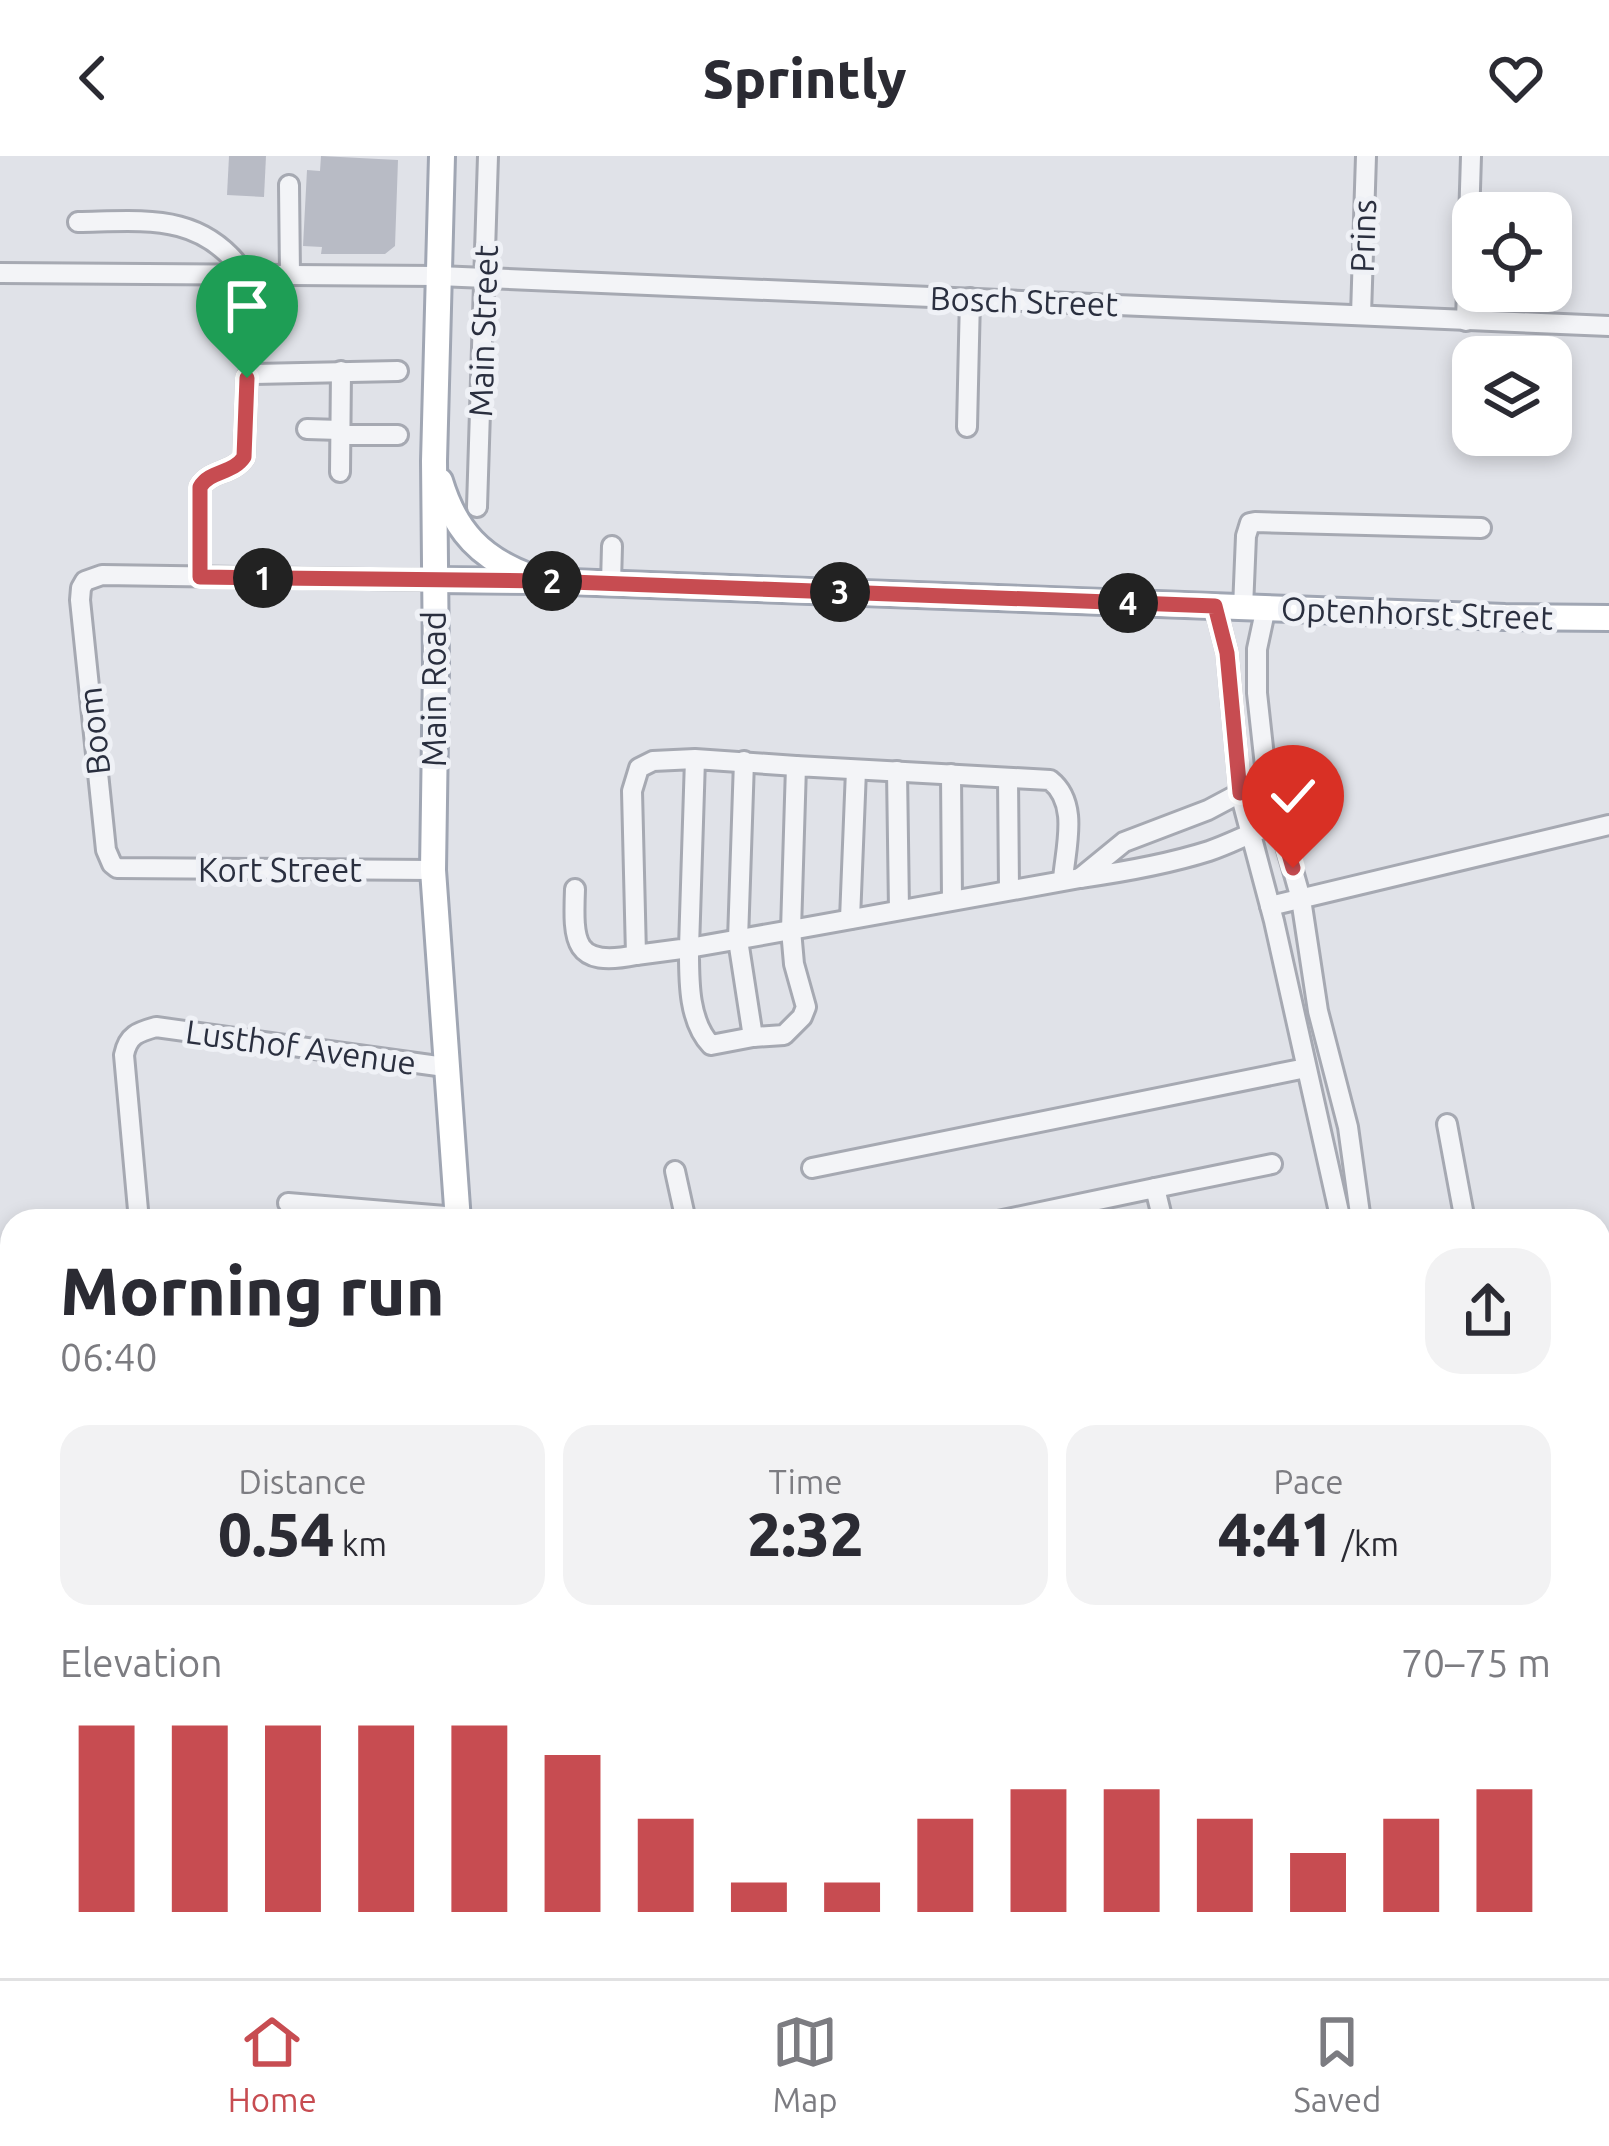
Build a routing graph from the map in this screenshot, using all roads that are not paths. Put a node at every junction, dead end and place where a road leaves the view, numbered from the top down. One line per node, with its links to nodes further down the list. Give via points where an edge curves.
1 (442, 156): 10 (main road, Main Road)
2 (488, 156): 11 (street, Main Street)
3 (1366, 156): 13 (street, Prins)
4 (1472, 156): 14 (street)
5 (289, 185): 9 (street)
6 (78, 222): 8 (street, via 178,224 203,233)
7 (0, 273): 8 (street, Bosch Street)
8 (245, 274): 9 (street, Bosch Street)
9 (290, 274): 10 (street, Bosch Street)
10 (439, 276): 11 (street, Bosch Street); 22 (main road, Main Road)
11 (484, 278): 12 (street, Bosch Street); 24 (street, Main Street)
12 (970, 298): 13 (street, Bosch Street); 18 (street)
13 (1361, 315): 14 (street, Bosch Street)
14 (1466, 321): 15 (street, Bosch Street)
15 (1609, 326)
16 (340, 371): 17 (street); 20 (street); 27 (street, via 247,378 244,457 200,487)
17 (398, 371)
18 (967, 427)
19 (307, 429): 20 (street)
20 (340, 433): 21 (street); 23 (street)
21 (398, 435)
22 (434, 461): 28 (main road, Main Road); 29 (main road, via 468,538 505,566)
23 (340, 472)
24 (478, 507)
25 (1481, 528): 32 (street, via 1255,521 1246,536)
26 (612, 546): 30 (street)
27 (200, 577): 28 (street); 46 (street, Boom, via 102,575 81,588 106,850)
28 (434, 580): 29 (main road, Optenhorst Street); 47 (main road, Main Road)
29 (544, 581): 30 (main road, Optenhorst Street)
30 (610, 583): 31 (main road, Optenhorst Street)
31 (1215, 606): 32 (main road, Optenhorst Street); 42 (street)
32 (1255, 607): 33 (main road, Optenhorst Street); 41 (street)
33 (1609, 618)
34 (695, 758): 35 (street); 58 (street); 59 (street, via 653,761 639,769 632,791)
35 (745, 761): 36 (street); 57 (street)
36 (796, 766): 37 (street); 56 (street)
37 (856, 770): 38 (street); 55 (street)
38 (897, 771): 39 (street); 54 (street)
39 (951, 774): 40 (street); 52 (street)
40 (1008, 778): 48 (street, via 1060,788 1069,806); 50 (street)
41 (1269, 786): 42 (street); 43 (street)
42 (1240, 793): 45 (street); 48 (street, via 1124,842)
43 (1280, 823): 45 (street); 51 (street)
44 (1609, 825): 51 (street)
45 (1250, 832): 48 (street, via 1213,850); 53 (street)
46 (127, 870): 47 (street, Kort Street)
47 (433, 870): 61 (main road, Main Road)
48 (1071, 878): 50 (street)
49 (575, 889): 59 (street, via 582,950 614,959)
50 (1009, 889): 52 (street)
51 (1301, 899): 53 (street); 76 (street)
52 (952, 900): 54 (street)
53 (1270, 906): 62 (street)
54 (899, 910): 55 (street)
55 (850, 919): 56 (street)
56 (791, 930): 57 (street); 60 (street, via 806,1007 784,1035)
57 (738, 940): 58 (street); 60 (street)
58 (688, 948): 59 (street); 60 (street, via 704,1039 710,1045)
59 (636, 955)
60 (753, 1037)
61 (446, 1066): 69 (street, Lusthof Avenue, via 156,1027 132,1036 124,1055); 71 (main road, Main Road)
62 (1306, 1067): 65 (street); 75 (street)
63 (1448, 1124): 77 (street)
64 (1271, 1164): 67 (street)
65 (812, 1168)
66 (675, 1172): 72 (street)
67 (1155, 1188): 73 (street); 74 (street)
68 (288, 1203): 70 (street)
69 (138, 1209)
70 (352, 1209)
71 (457, 1209)
72 (683, 1209)
73 (1055, 1209)
74 (1160, 1209)
75 (1338, 1209)
76 (1359, 1209)
77 (1463, 1209)

